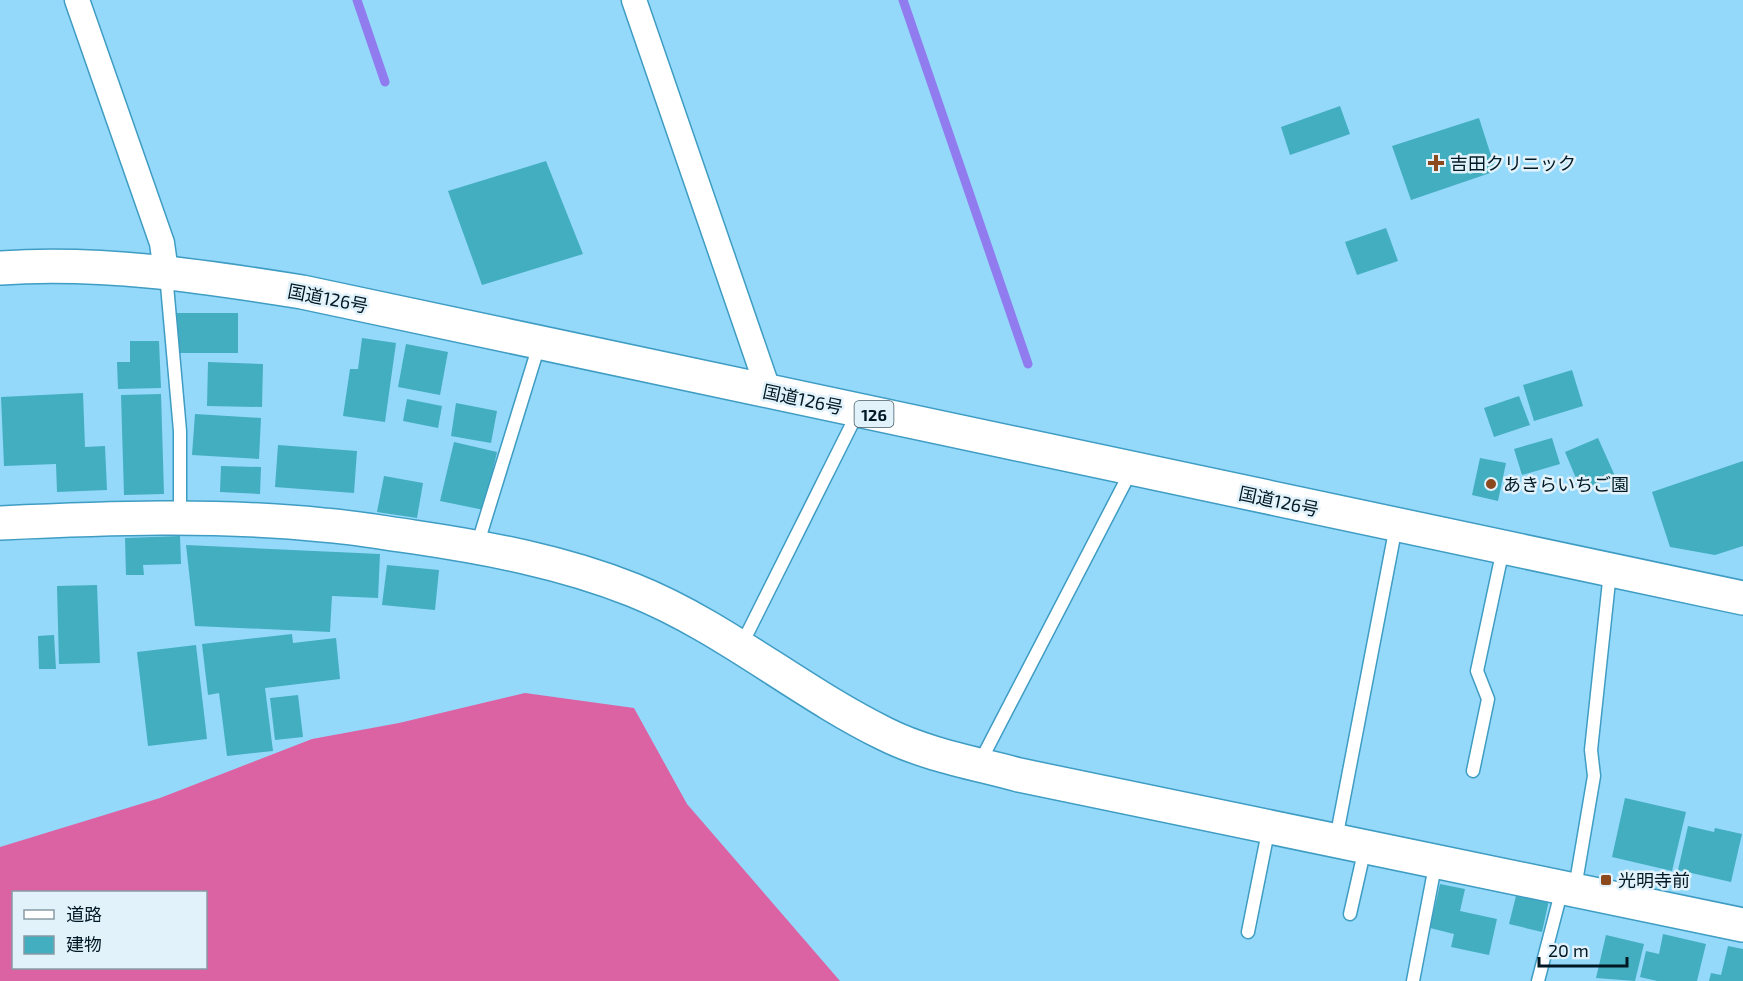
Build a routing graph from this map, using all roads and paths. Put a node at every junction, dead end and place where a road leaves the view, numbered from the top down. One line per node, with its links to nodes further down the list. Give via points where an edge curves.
1 (77, 0): 4 (street, via 162,243)
2 (634, 0): 6 (street)
3 (0, 268): 4 (main road, 国道126号 / 126)
4 (166, 272): 5 (main road, 国道126号 / 126, via 302,292); 9 (lane, via 180,431)
5 (540, 342): 6 (main road, 国道126号 / 126); 12 (lane)
6 (769, 392): 7 (main road, 国道126号 / 126)
7 (859, 411): 8 (main road, 国道126号 / 126); 16 (lane)
8 (1131, 470): 11 (main road, 国道126号 / 126); 17 (lane)
9 (180, 518): 10 (main road); 12 (main road, via 324,525)
10 (0, 523)
11 (1396, 526): 13 (main road, 国道126号 / 126); 20 (lane)
12 (477, 547): 16 (main road, via 546,562 634,590 695,620)
13 (1503, 549): 14 (main road, 国道126号 / 126); 18 (lane, via 1477,671 1488,699)
14 (1610, 572): 15 (main road, 国道126号 / 126); 22 (lane, via 1591,750 1594,776)
15 (1743, 598)
16 (739, 648): 17 (main road, via 888,736)
17 (979, 765): 19 (main road)
18 (1473, 771)
19 (1269, 825): 20 (main road); 25 (lane)
20 (1351, 842): 21 (main road); 23 (lane)
21 (1436, 860): 22 (main road); 26 (lane)
22 (1569, 887): 24 (main road); 27 (lane)
23 (1350, 914)
24 (1743, 925)
25 (1248, 932)
26 (1413, 981)
27 (1538, 981)

